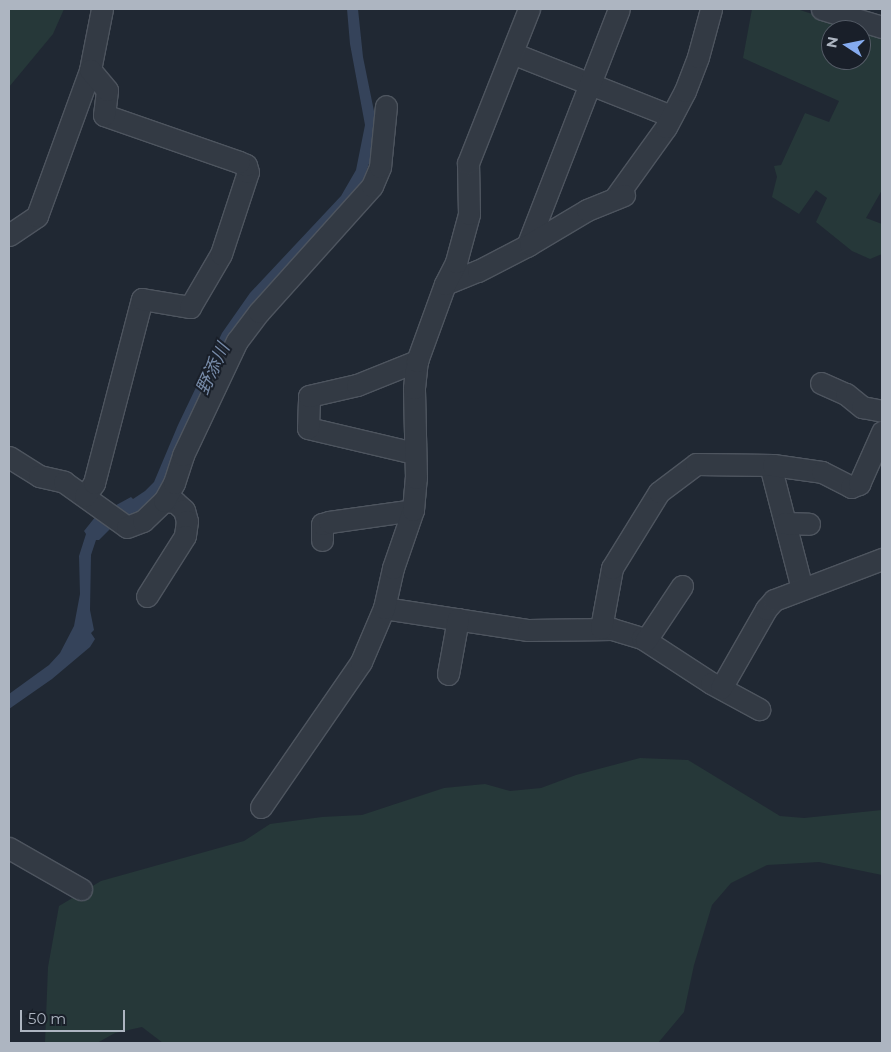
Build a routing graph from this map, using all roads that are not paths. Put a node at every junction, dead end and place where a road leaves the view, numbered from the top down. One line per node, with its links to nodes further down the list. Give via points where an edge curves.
1 (102, 9): 8 (street)
2 (529, 9): 7 (street)
3 (619, 9): 9 (street)
4 (711, 9): 11 (street, via 685,91)
5 (822, 9): 6 (street)
6 (882, 27)
7 (512, 54): 9 (street); 14 (street, via 468,163 469,214 456,262)
8 (90, 70): 12 (street, via 37,216); 23 (street, via 107,90 104,115 239,162 246,165 248,172 221,254 190,307 142,299 94,482)
9 (590, 84): 11 (street); 13 (street)
10 (386, 106): 22 (street, via 380,167 372,186 237,341)
11 (671, 116): 13 (street, via 620,196 587,210)
12 (9, 235)
13 (526, 246): 14 (street)
14 (445, 284): 15 (street)
15 (417, 361): 19 (street); 19 (street, via 357,385 309,396 308,428)
16 (821, 383): 17 (street, via 846,394 862,407)
17 (882, 411)
18 (882, 432): 21 (street, via 859,484 851,487 822,472)
19 (414, 453): 24 (street)
20 (9, 458): 23 (street, via 39,476 64,482)
21 (770, 464): 25 (street); 34 (street, via 696,464 659,492 612,568)
22 (164, 501): 23 (street, via 143,521 127,527); 31 (street, via 175,502 184,510 187,521 185,536)
23 (93, 502)
24 (413, 510): 27 (street, via 322,524); 32 (street, via 393,568)
25 (785, 523): 26 (street); 30 (street)
26 (809, 524)
27 (322, 540)
28 (882, 559): 30 (street)
29 (682, 586): 35 (street)
30 (802, 589): 37 (street, via 774,600 766,609)
31 (147, 596)
32 (384, 608): 33 (street); 39 (street, via 361,662)
33 (458, 619): 34 (street, via 528,630); 36 (street)
34 (601, 628): 35 (street)
35 (646, 640): 37 (street)
36 (448, 674)
37 (721, 688): 38 (street)
38 (759, 709)
39 (261, 806)
40 (9, 848): 41 (street)
41 (81, 889)

